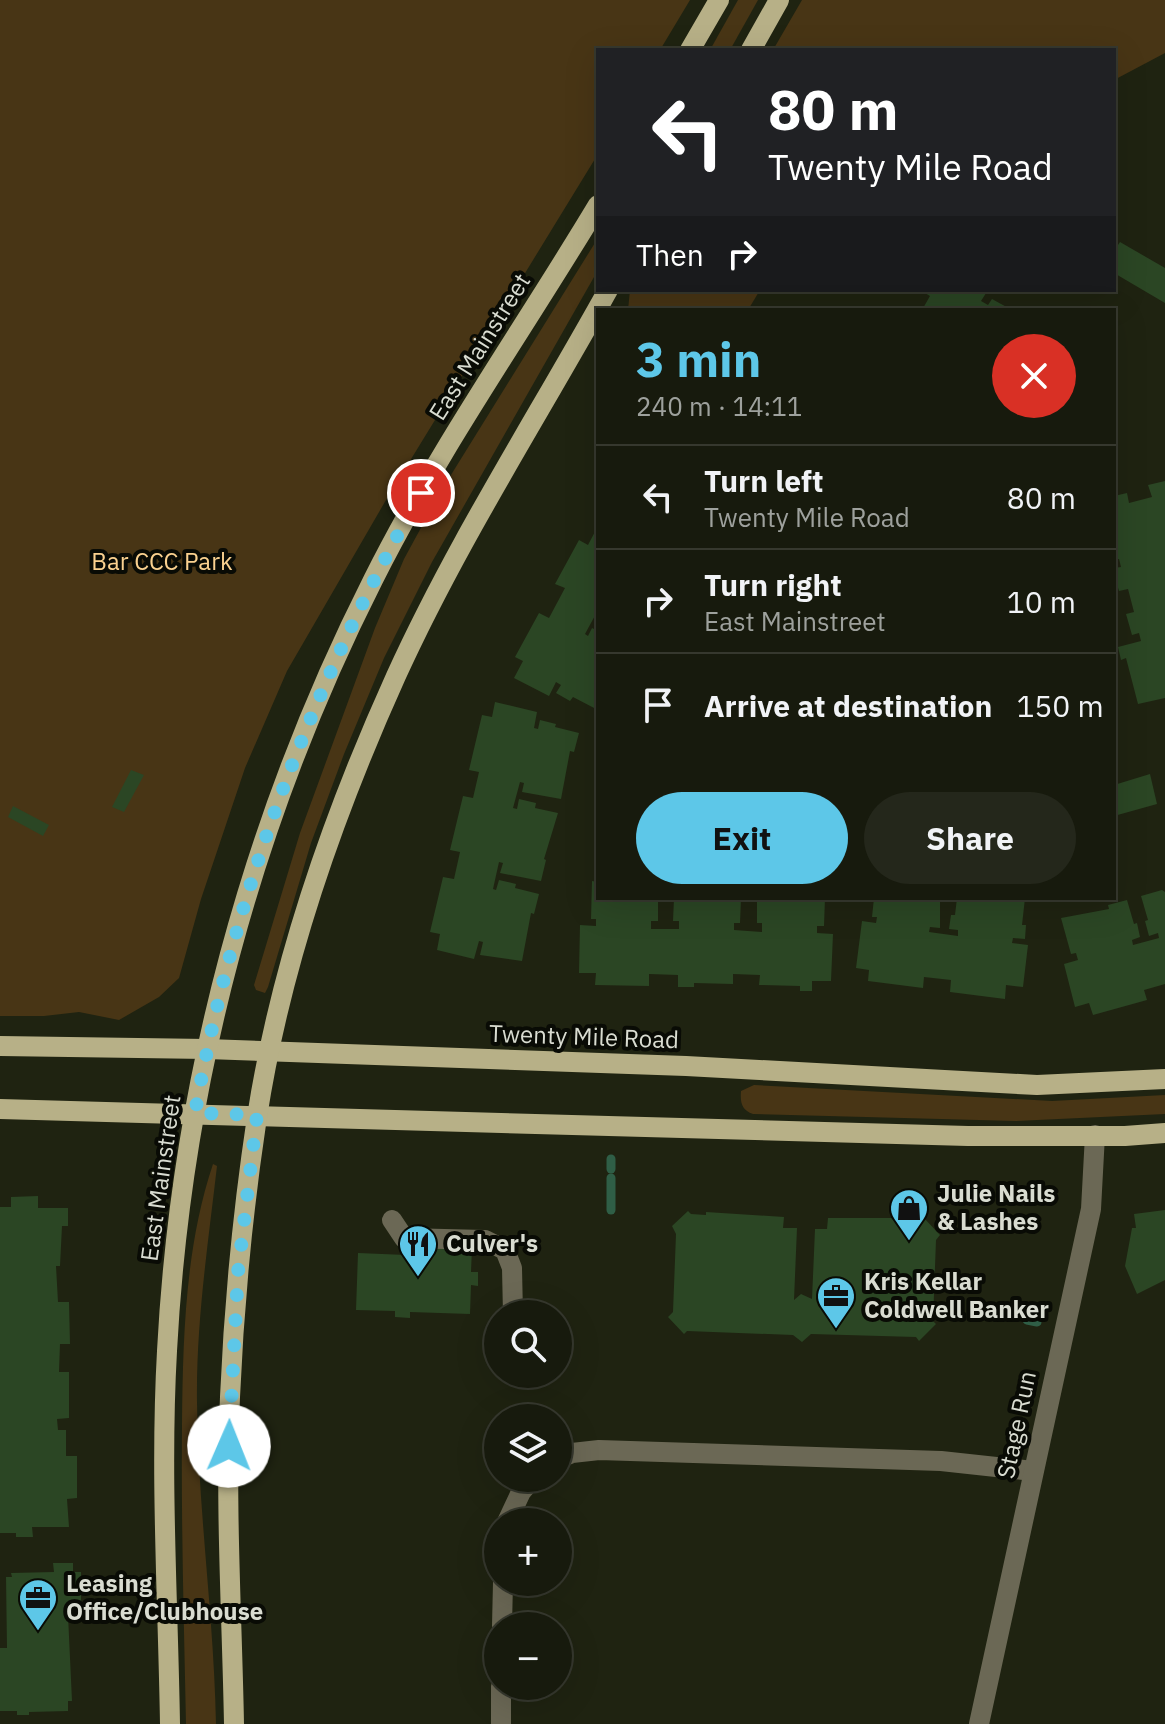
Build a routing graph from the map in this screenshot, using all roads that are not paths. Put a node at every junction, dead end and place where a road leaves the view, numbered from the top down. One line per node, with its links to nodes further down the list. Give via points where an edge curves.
1 (719, 0): 3 (main road)
2 (779, 0): 4 (main road)
3 (691, 48)
4 (752, 48)
5 (596, 208): 8 (main road, East Mainstreet, via 421,493 352,621 264,839)
6 (596, 311): 9 (main road, via 460,549 395,678 320,872)
7 (0, 1046): 8 (main road, Twenty Mile Road)
8 (207, 1049): 9 (main road, Twenty Mile Road); 12 (main road, East Mainstreet)
9 (271, 1052): 10 (main road, Twenty Mile Road, via 1037,1085); 13 (main road)
10 (1165, 1079)
11 (0, 1109): 12 (main road)
12 (195, 1113): 13 (main road); 21 (main road, East Mainstreet, via 166,1364)
13 (257, 1115): 15 (main road, via 968,1136); 22 (main road, via 238,1272 230,1399)
14 (1165, 1133): 15 (main road)
15 (1095, 1135): 19 (street, Stage Run, via 1091,1209)
16 (392, 1220): 17 (street, via 404,1238 485,1240 505,1250 512,1268)
17 (513, 1300)
18 (572, 1453): 19 (street, via 941,1461)
19 (1033, 1471): 24 (street, Stage Run)
20 (501, 1700): 23 (street)
21 (170, 1724)
22 (234, 1724)
23 (501, 1724)
24 (979, 1724)

